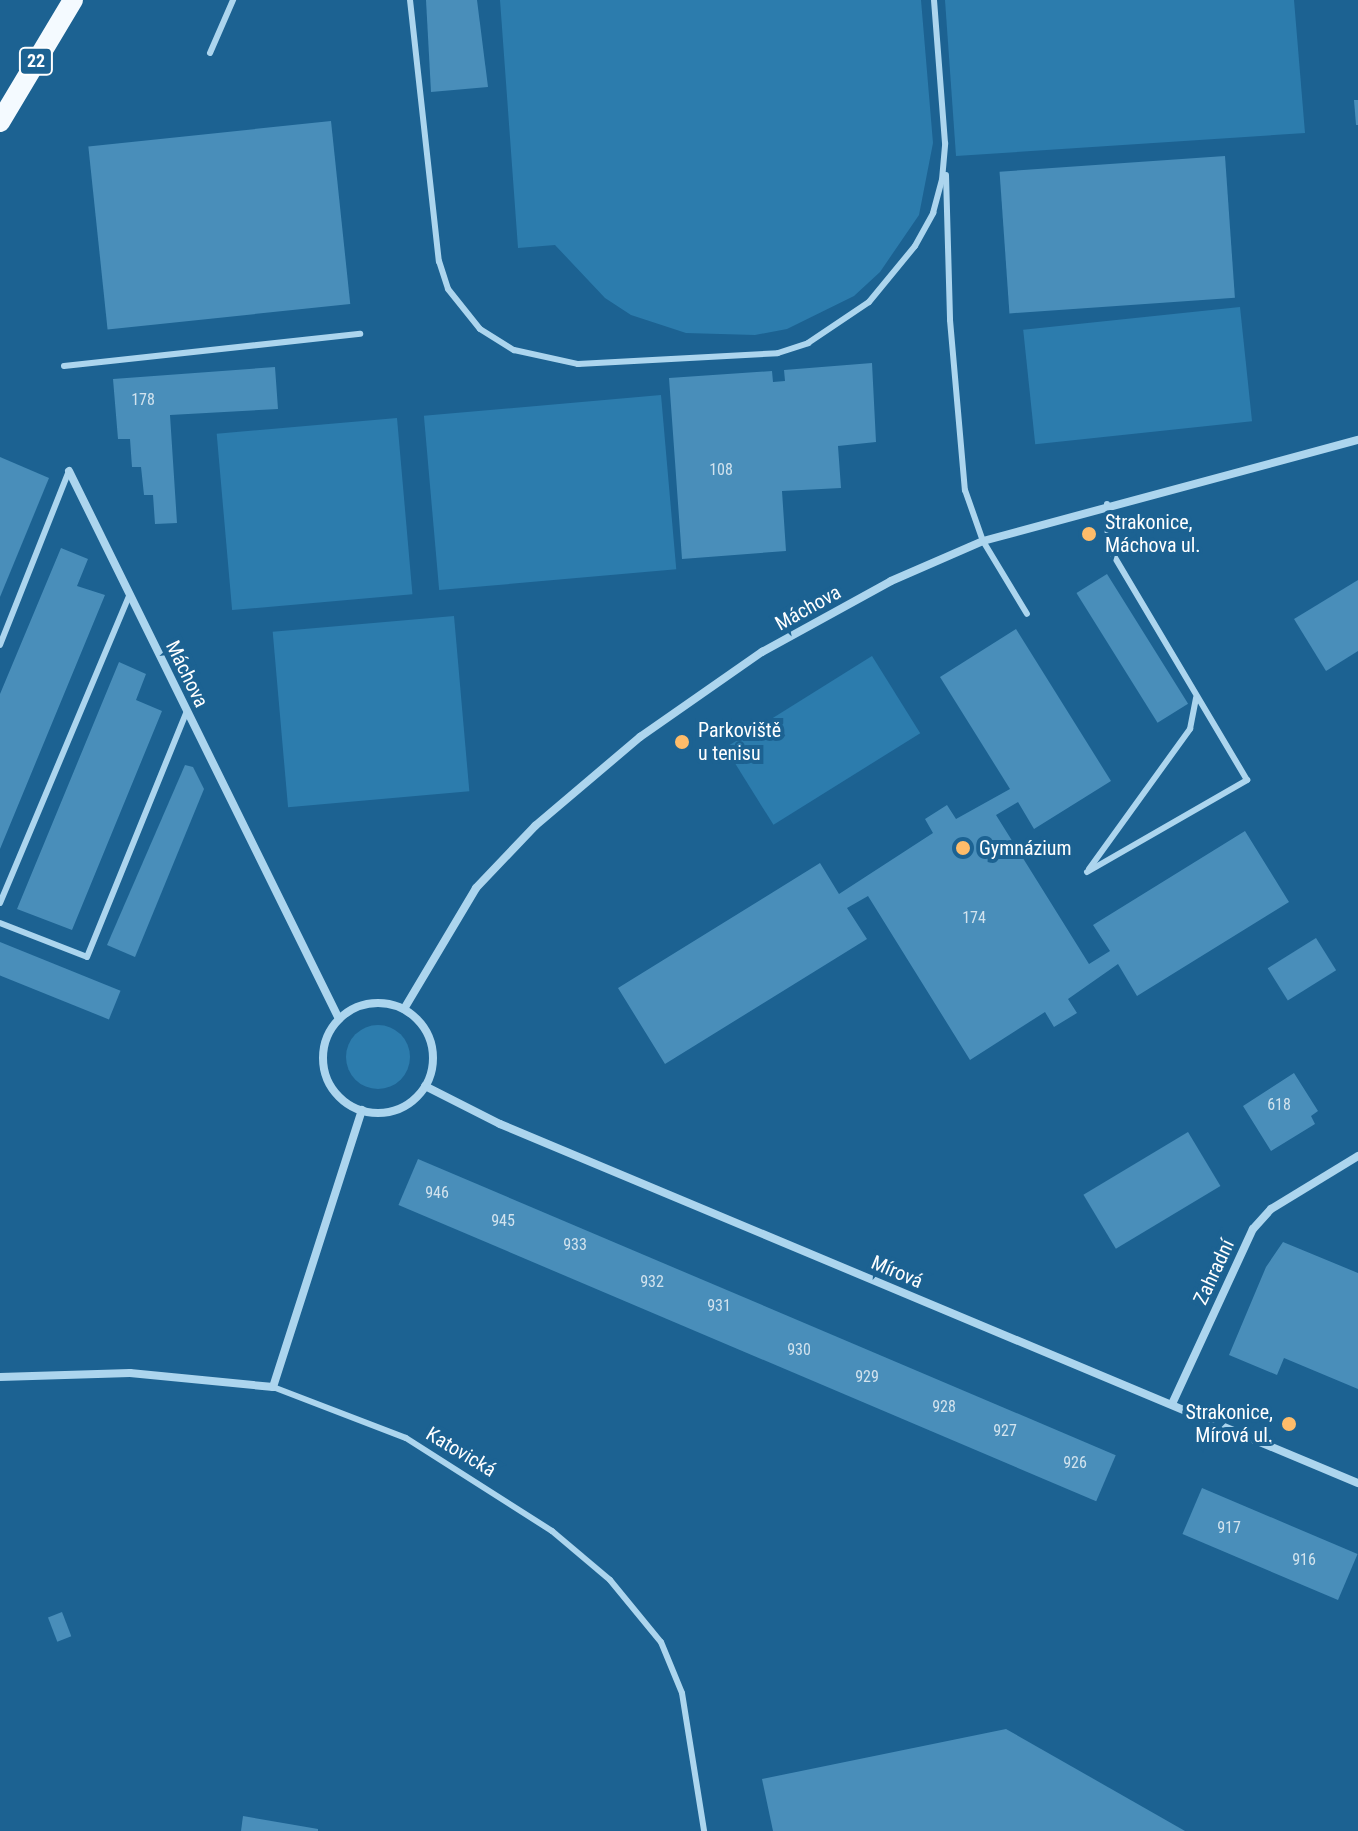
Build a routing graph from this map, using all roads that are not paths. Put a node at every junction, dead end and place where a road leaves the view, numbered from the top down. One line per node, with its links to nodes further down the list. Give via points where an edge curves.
1 (73, 0): 6 (main road, 22)
2 (233, 0): 5 (lane)
3 (410, 0): 7 (lane, via 439,261 448,289 480,329 543,360 578,364 778,353 808,343 869,302 898,271 933,213)
4 (934, 0): 7 (lane)
5 (210, 53)
6 (0, 122)
7 (945, 143): 13 (lane, via 950,320 965,490)
8 (360, 334): 9 (lane)
9 (64, 366)
10 (1358, 440): 12 (street, Máchova)
11 (69, 471): 14 (street, Máchova); 16 (lane)
12 (1107, 504): 13 (street, Máchova); 17 (lane, via 1108,546)
13 (983, 541): 15 (lane); 21 (street, Máchova, via 891,581 762,652 640,737 535,826 476,888)
14 (130, 594): 18 (street, Máchova); 19 (lane)
15 (1027, 614)
16 (0, 645)
17 (1196, 698): 17 (lane, via 1247,780 1087,872 1190,729)
18 (187, 711): 20 (lane, via 87,957); 22 (street, Máchova)
19 (0, 903)
20 (0, 923)
21 (404, 1009): 22 (street, via 370,1004); 23 (street, via 430,1040 433,1063)
22 (339, 1019): 24 (street, via 325,1044 325,1072 339,1096)
23 (425, 1086): 24 (street, via 395,1110); 28 (street, Mírová, via 514,1131)
24 (362, 1110): 27 (street)
25 (1358, 1156): 28 (street, Zahradní, via 1271,1209 1253,1229)
26 (0, 1377): 27 (street, Katovická, via 130,1373)
27 (273, 1387): 30 (lane, Katovická, via 419,1446 552,1531 610,1580 661,1642 682,1693)
28 (1172, 1404): 29 (street, Mírová)
29 (1358, 1483)
30 (704, 1831)

